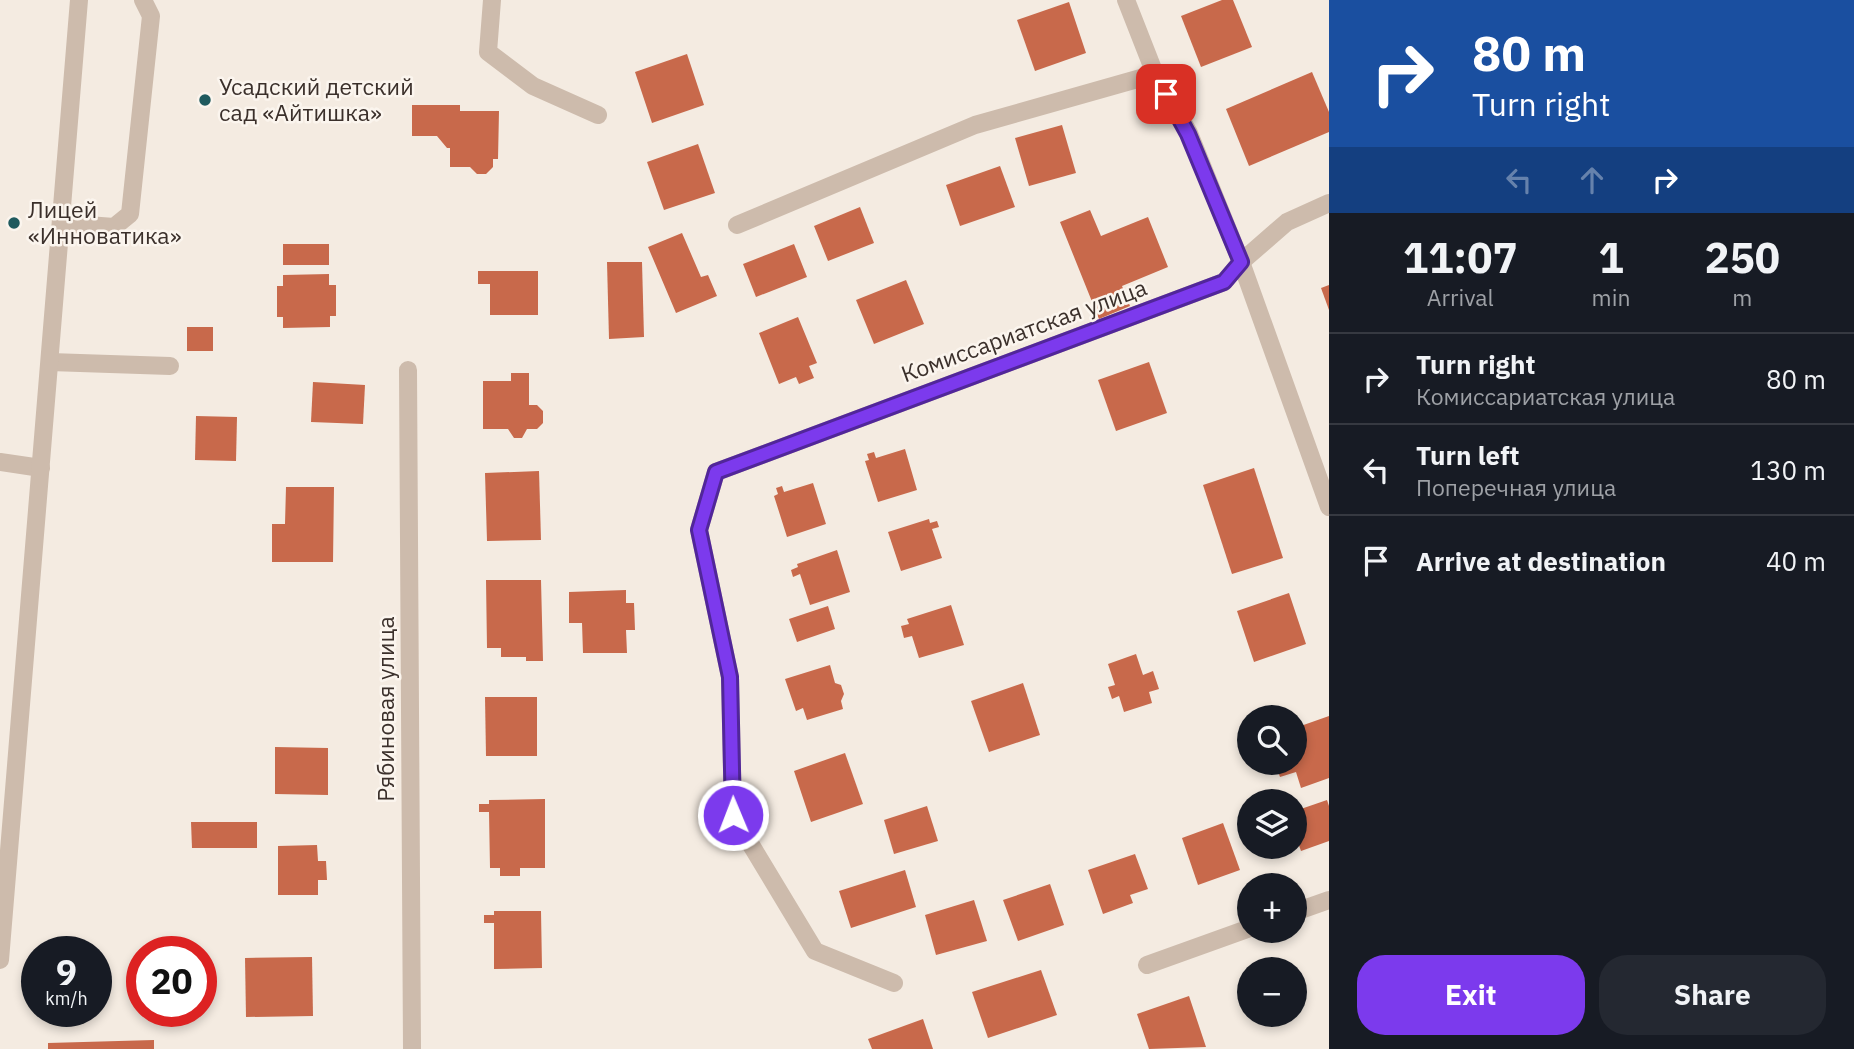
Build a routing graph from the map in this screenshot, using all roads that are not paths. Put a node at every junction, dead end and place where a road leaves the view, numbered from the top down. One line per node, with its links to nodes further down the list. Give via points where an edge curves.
1 (79, 0): 8 (street)
2 (143, 0): 8 (street, via 151,16 130,214 114,227)
3 (492, 0): 6 (street, via 488,52 533,86)
4 (1126, 0): 5 (street)
5 (1155, 74): 9 (street, via 975,125); 10 (street, via 1188,134)
6 (598, 115)
7 (1329, 203): 10 (street, Комиссариатская улица, via 1287,222)
8 (61, 223): 11 (street)
9 (737, 225)
10 (1241, 262): 16 (street); 23 (street, Комиссариатская улица, via 1224,282 716,472 699,530 730,677 733,815 815,951)
11 (50, 362): 12 (street); 15 (street)
12 (170, 366)
13 (408, 370): 24 (street, Рябиновая улица)
14 (0, 462): 15 (street)
15 (41, 468): 20 (street)
16 (1329, 507)
17 (1329, 900): 18 (street)
18 (1307, 908)
19 (1237, 933): 22 (street)
20 (0, 950): 21 (street)
21 (0, 960)
22 (1147, 965)
23 (894, 983)
24 (412, 1049)

